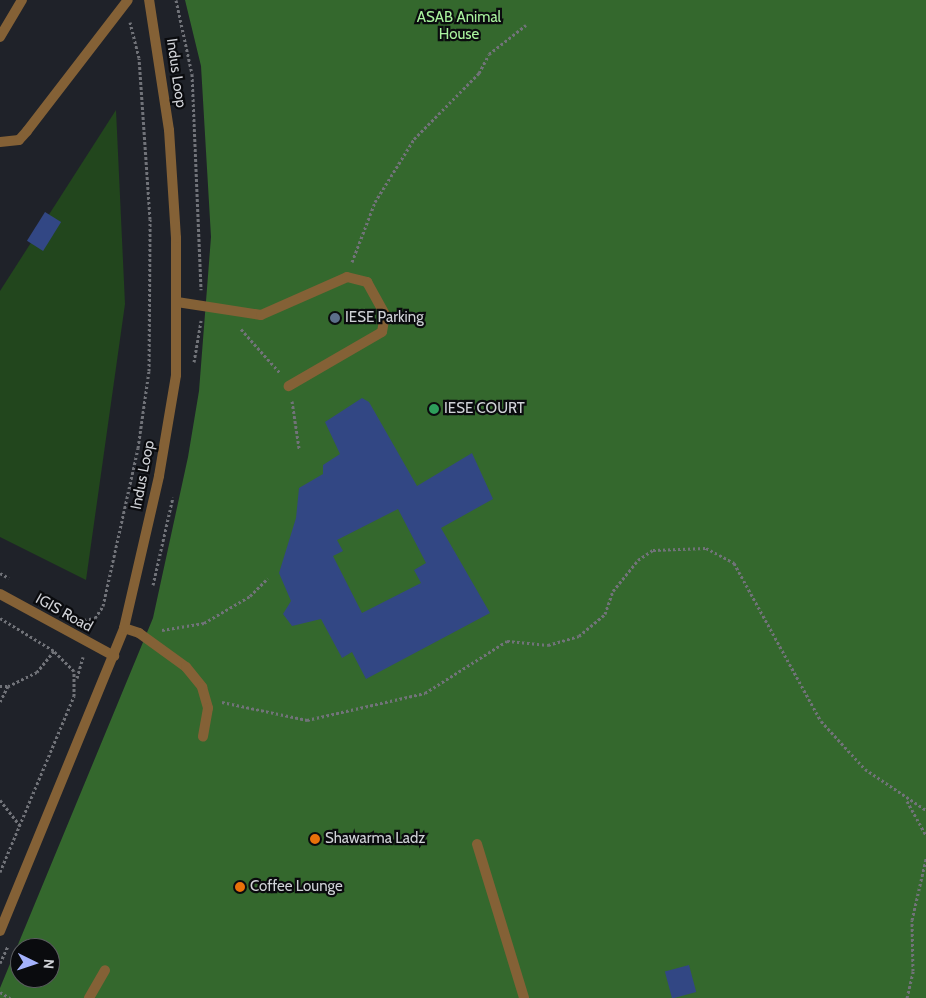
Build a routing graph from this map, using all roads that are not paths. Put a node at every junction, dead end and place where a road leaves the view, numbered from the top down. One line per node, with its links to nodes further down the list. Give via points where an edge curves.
1 (22, 0): 4 (street)
2 (149, 0): 6 (street, Indus Loop, via 169,130)
3 (127, 2): 5 (street, via 19,140)
4 (0, 38)
5 (0, 142)
6 (177, 302): 7 (street, via 261,315 276,312 347,277 367,282 385,315 382,332); 9 (street, Indus Loop, via 176,375 160,476)
7 (289, 386)
8 (0, 594): 10 (street, IGIS Road)
9 (124, 628): 10 (street, Indus Loop); 11 (street, via 139,633 186,667 205,697)
10 (114, 656): 13 (street, Indus Loop)
11 (203, 737)
12 (477, 844): 16 (street)
13 (0, 931)
14 (105, 970): 15 (street)
15 (89, 998)
16 (524, 998)

